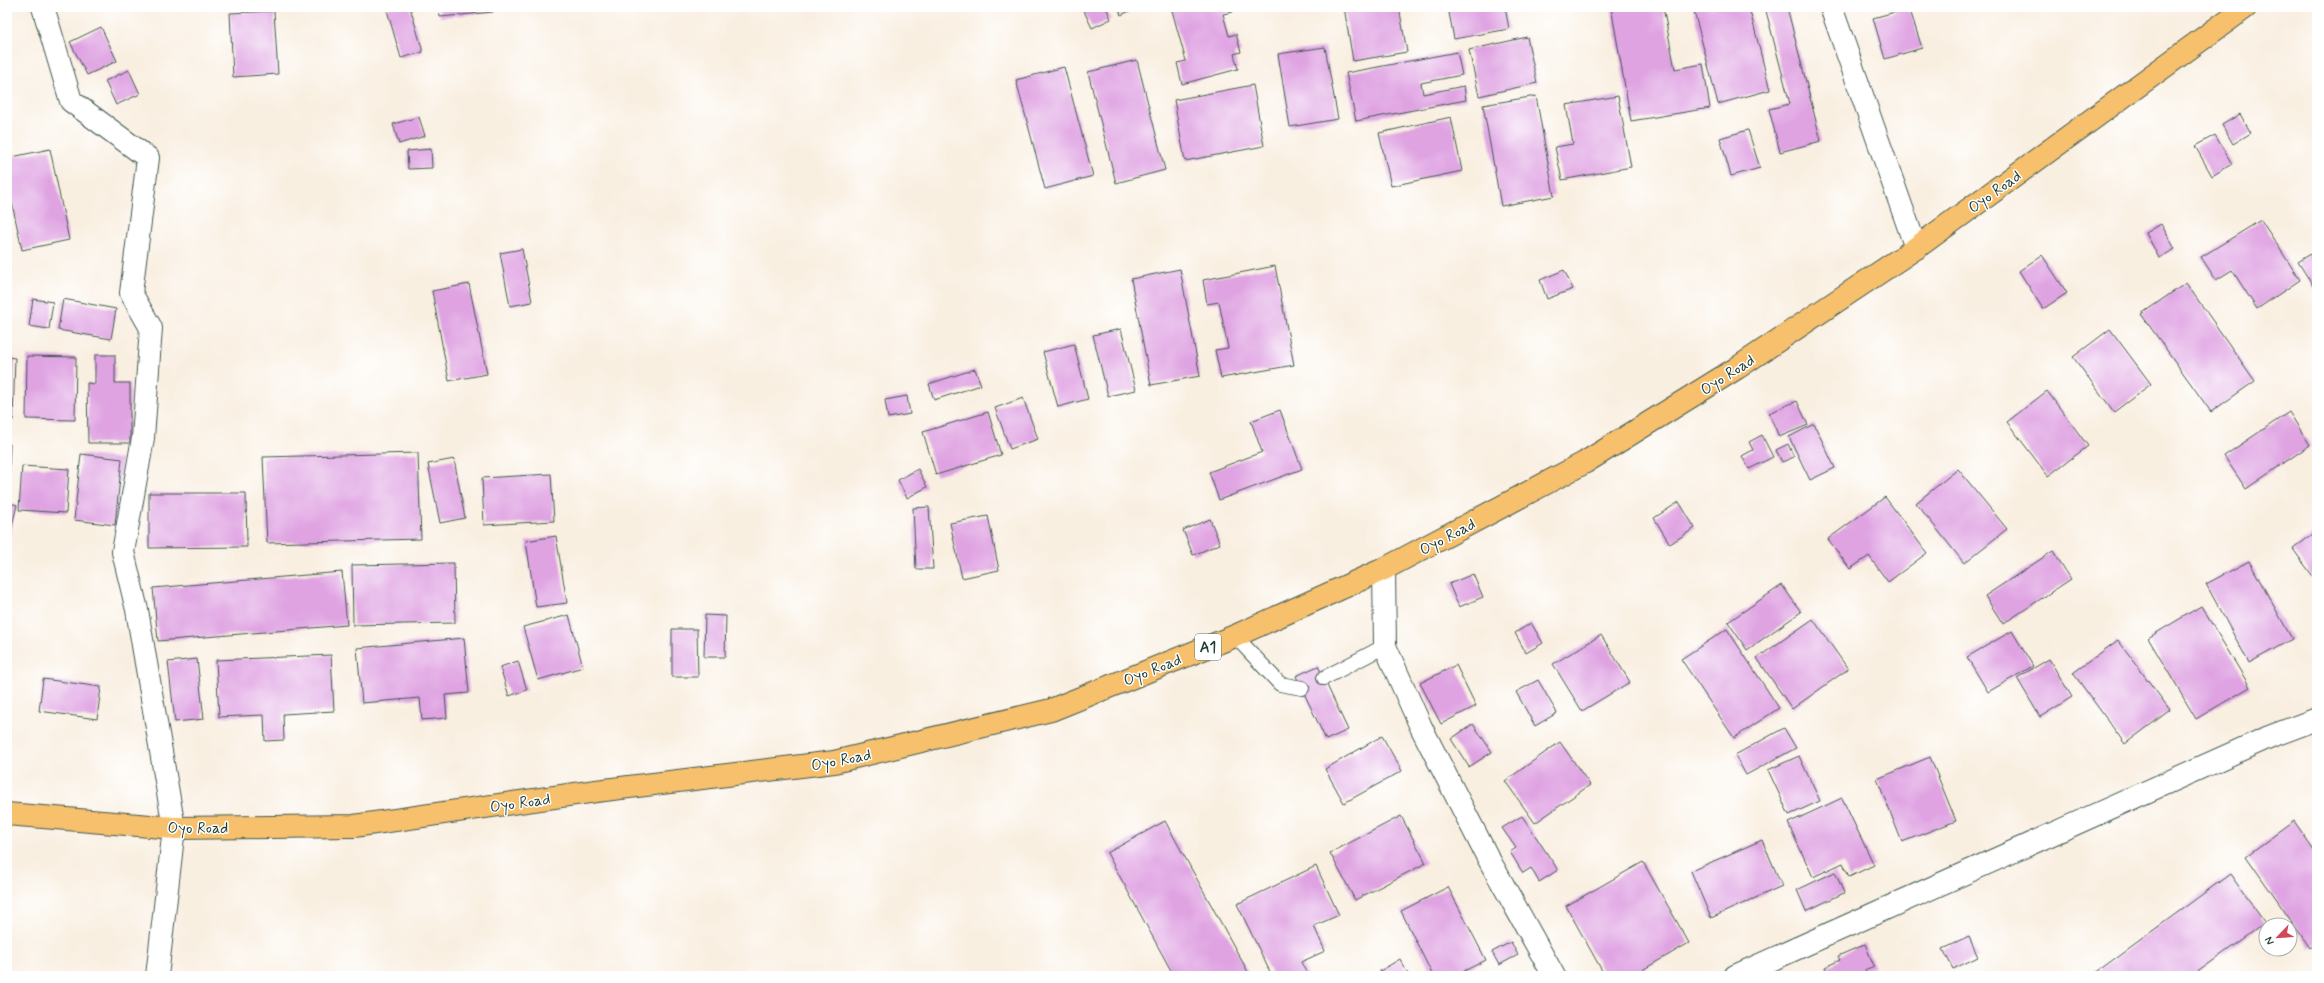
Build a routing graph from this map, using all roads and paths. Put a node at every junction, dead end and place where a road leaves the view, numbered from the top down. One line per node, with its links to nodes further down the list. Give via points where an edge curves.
1 (43, 7): 12 (street, via 71,101 148,158 131,293 151,328 143,438 123,552 137,610)
2 (1831, 7): 4 (street)
3 (2246, 7): 4 (highway, Oyo Road / A1)
4 (1916, 248): 5 (highway, Oyo Road / A1, via 1737,368 1584,463)
5 (1384, 569): 6 (highway, Oyo Road / A1); 7 (street)
6 (1236, 636): 9 (lane, via 1280,684); 12 (highway, Oyo Road / A1, via 1051,710 834,762 596,791 354,826)
7 (1385, 646): 8 (lane); 14 (street, via 1421,726 1483,850)
8 (1324, 678)
9 (1302, 688)
10 (2317, 719): 15 (street, via 2269,737)
11 (7, 814): 12 (highway, Oyo Road / A1)
12 (174, 828): 13 (street)
13 (157, 976)
14 (1554, 976)
15 (1735, 976)

